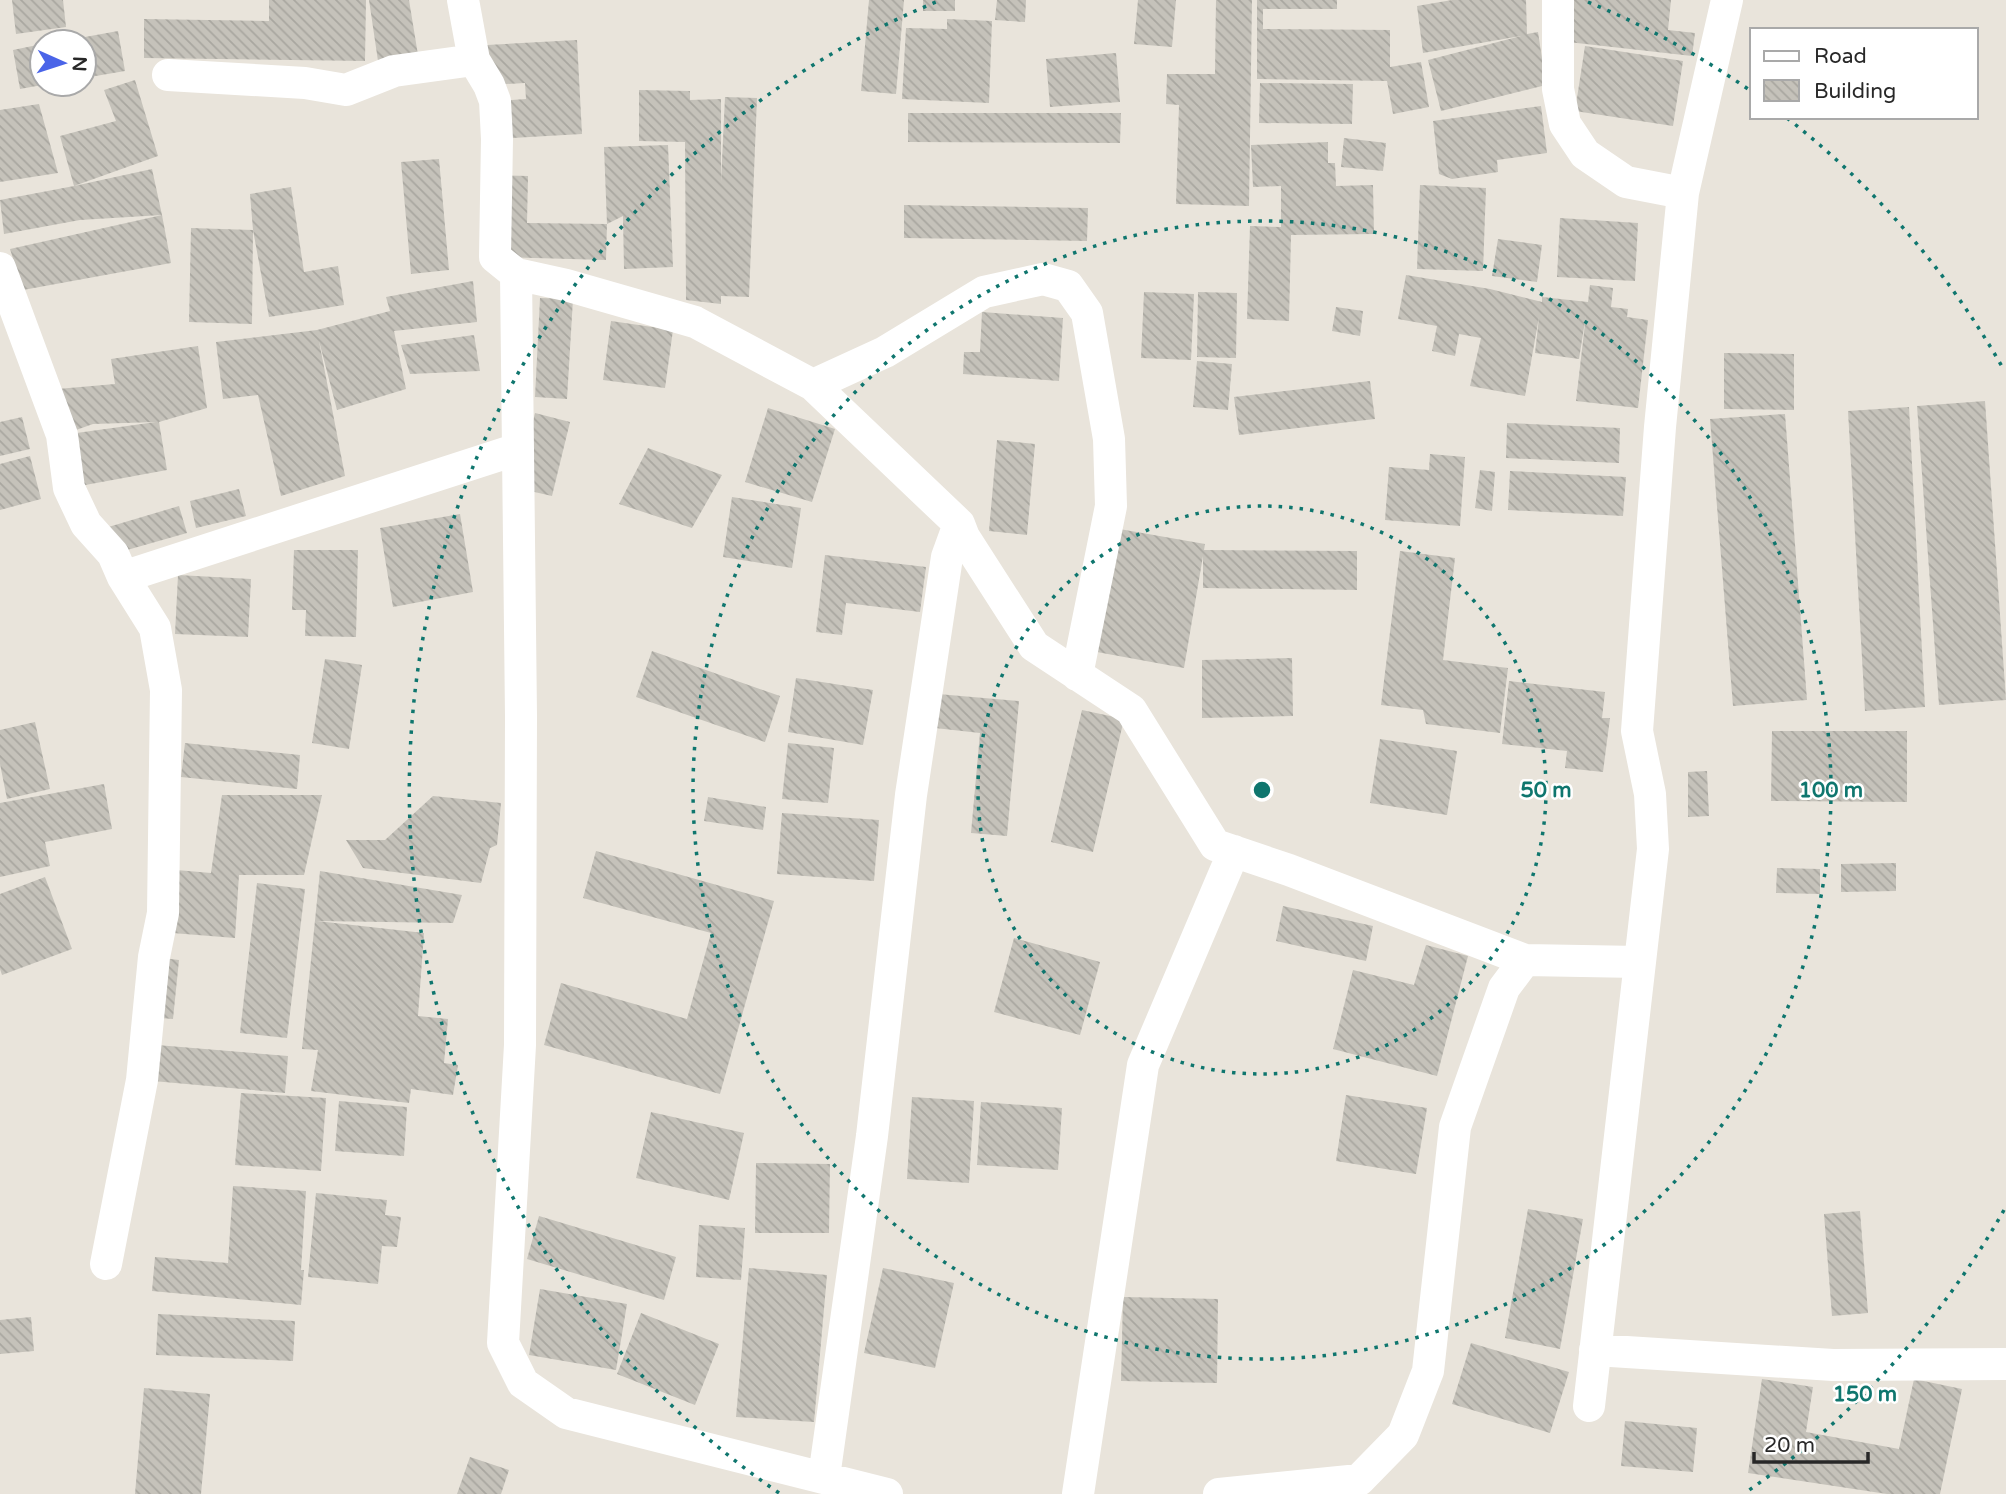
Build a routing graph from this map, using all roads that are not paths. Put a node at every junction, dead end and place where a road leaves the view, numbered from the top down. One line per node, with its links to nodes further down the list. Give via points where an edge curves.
1 (463, 0): 4 (street)
2 (1558, 0): 6 (street, via 1558,89 1565,124 1584,153 1626,182)
3 (1727, 0): 6 (street)
4 (474, 60): 5 (street, via 394,71 346,90 305,83); 8 (street, via 495,102 495,257)
5 (168, 75)
6 (1683, 193): 16 (street, via 1637,731 1650,794 1653,849)
7 (0, 268): 12 (street, via 62,435 69,488 86,524 113,554)
8 (516, 274): 9 (street, via 695,322); 10 (street)
9 (813, 385): 11 (street); 13 (street, via 884,352 984,292 1043,279 1068,286 1087,313 1109,439 1111,506)
10 (518, 449): 12 (street); 21 (street, via 520,1045 503,1343 523,1383 566,1413)
11 (959, 524): 13 (street, via 1034,646); 21 (street, via 947,557 911,795 872,1136)
12 (123, 577): 17 (street, via 155,628 166,690 165,869 142,1080)
13 (1077, 675): 14 (street, via 1131,710 1215,845)
14 (1234, 851): 15 (street); 23 (street, via 1143,1065)
15 (1525, 960): 16 (street); 24 (street, via 1504,988 1455,1127 1427,1371 1404,1434 1360,1480)
16 (1639, 962): 18 (street)
17 (106, 1264)
18 (1595, 1350): 19 (street, via 1833,1365); 20 (street)
19 (2006, 1364)
20 (1590, 1406)
21 (824, 1477): 22 (street)
22 (887, 1494)
23 (1078, 1494)
24 (1219, 1494)

